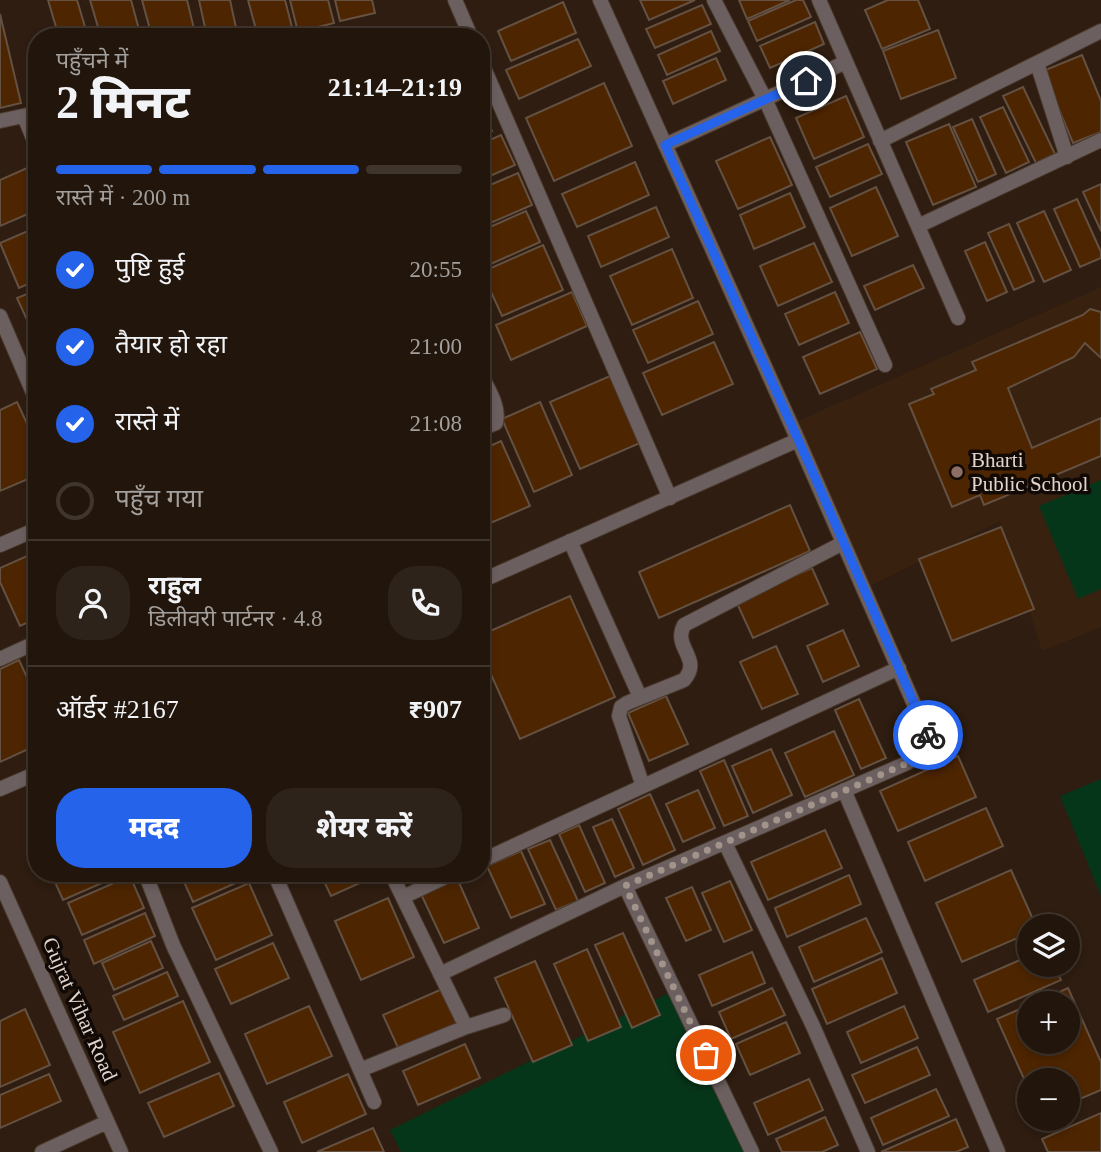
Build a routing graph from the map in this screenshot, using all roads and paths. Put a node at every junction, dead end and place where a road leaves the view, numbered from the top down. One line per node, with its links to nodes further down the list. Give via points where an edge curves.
1 (455, 0): 5 (street)
2 (600, 0): 15 (street)
3 (713, 0): 10 (street)
4 (819, 0): 7 (street)
5 (467, 28)
6 (1101, 31): 8 (street)
7 (846, 62): 10 (street); 14 (street)
8 (1037, 63): 14 (street); 16 (street)
9 (490, 82): 25 (street)
10 (765, 99): 15 (street); 20 (street)
11 (28, 116): 12 (street)
12 (0, 121)
13 (1101, 140): 16 (street)
14 (880, 141): 17 (street)
15 (665, 145): 24 (street)
16 (1067, 157): 17 (street)
17 (918, 226): 19 (street)
18 (0, 316): 21 (street)
19 (958, 318)
20 (885, 365)
21 (28, 381)
22 (490, 393): 23 (street, via 498,417)
23 (490, 425)
24 (798, 440): 25 (street); 28 (street)
25 (670, 498): 27 (street)
26 (28, 533): 29 (street)
27 (570, 541): 30 (street); 34 (street)
28 (843, 542): 33 (street); 34 (street, via 684,625 680,633 691,672 684,680)
29 (0, 545)
30 (490, 576)
31 (28, 646): 32 (street)
32 (0, 659)
33 (899, 668): 36 (street); 38 (street, via 928,736 923,751 908,763)
34 (640, 698): 36 (street, via 626,702 619,716)
35 (28, 777): 37 (street)
36 (643, 786): 40 (street)
37 (0, 789)
38 (844, 790): 39 (street); 59 (street)
39 (725, 844): 46 (street); 58 (street)
40 (490, 857)
41 (0, 882): 53 (street, Gujrat Vihar Road)
42 (148, 882): 56 (street, via 173,945)
43 (278, 882): 51 (street)
44 (396, 882): 47 (street)
45 (435, 882): 47 (street)
46 (625, 886): 48 (street); 57 (street)
47 (403, 897): 48 (street)
48 (440, 974): 50 (street)
49 (504, 1015): 50 (street)
50 (466, 1027): 51 (street)
51 (360, 1070): 52 (street)
52 (374, 1102)
53 (107, 1122): 54 (street); 55 (street, Gujrat Vihar Road)
54 (42, 1152)
55 (121, 1152)
56 (271, 1152)
57 (751, 1152)
58 (868, 1152)
59 (998, 1152)

